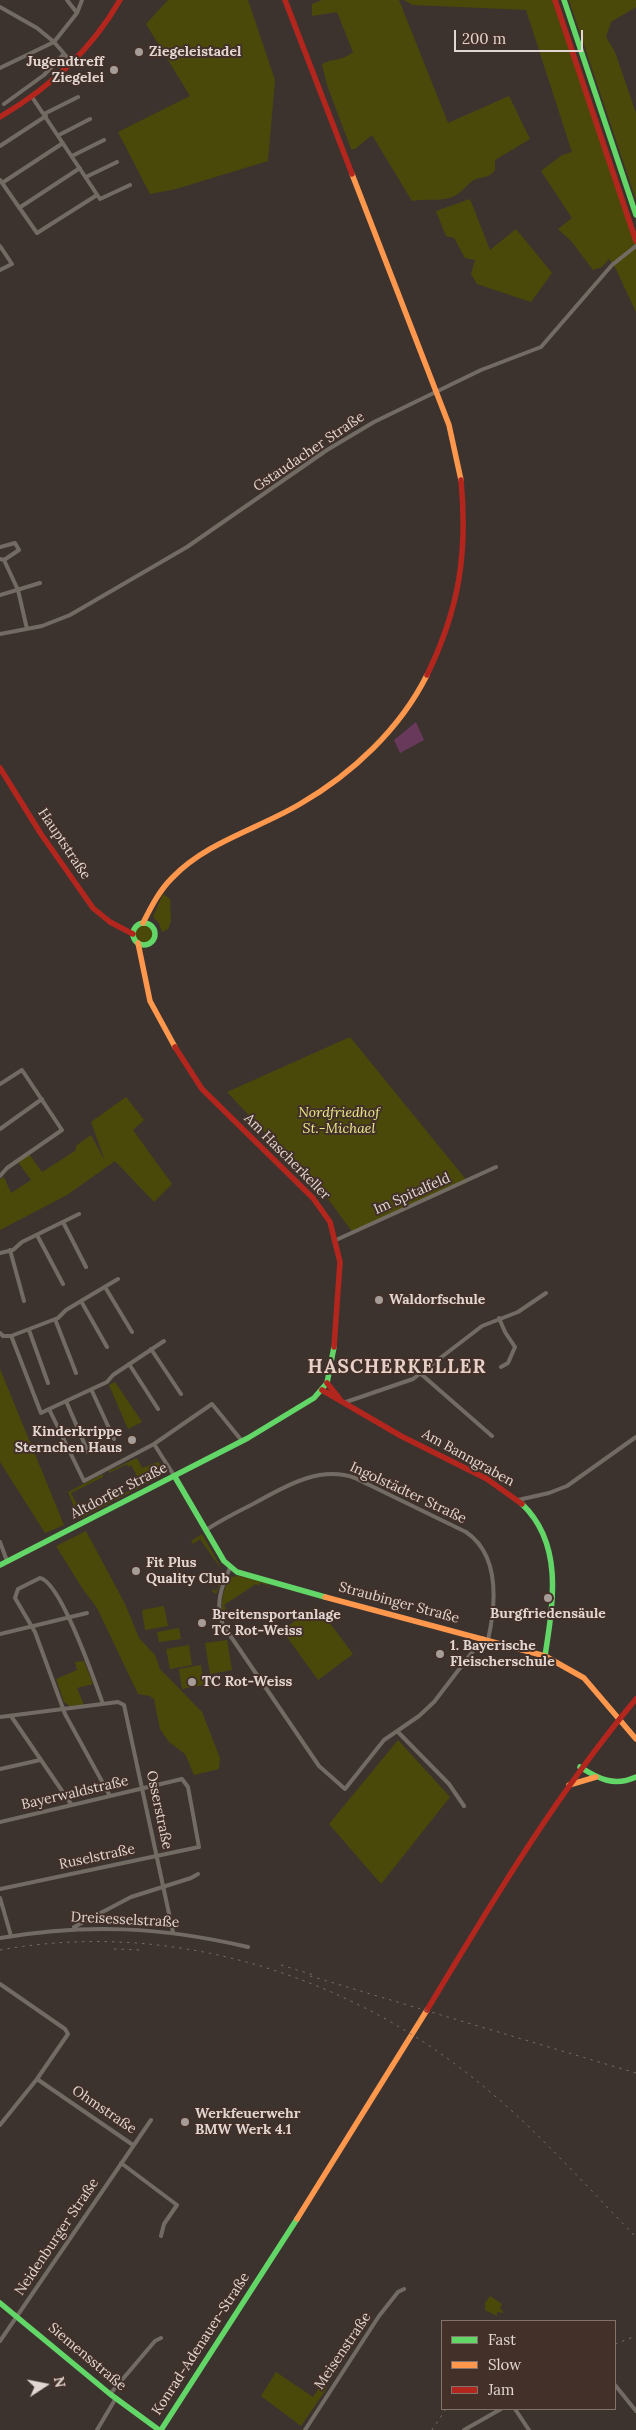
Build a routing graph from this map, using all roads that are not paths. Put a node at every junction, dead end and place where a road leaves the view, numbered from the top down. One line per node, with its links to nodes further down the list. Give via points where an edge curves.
1 (67, 0): 8 (street)
2 (82, 0): 8 (street)
3 (120, 0): 11 (main road, via 94,41)
4 (285, 0): 44 (main road, via 449,425 465,507 462,571 452,618 438,655 406,709 381,740 354,767 320,793 201,853 174,875 152,906)
5 (555, 0): 32 (main road)
6 (564, 0): 31 (main road)
7 (0, 7): 9 (street, via 37,28)
8 (76, 13): 9 (street)
9 (54, 42): 10 (street); 12 (street)
10 (64, 54): 11 (street); 15 (street, via 44,75)
11 (73, 64): 13 (main road)
12 (0, 68)
13 (32, 97): 16 (street); 17 (main road)
14 (78, 97): 16 (street)
15 (4, 104)
16 (45, 115): 19 (street); 22 (street)
17 (0, 117)
18 (90, 119): 19 (street)
19 (59, 135): 21 (street)
20 (104, 140): 23 (street)
21 (63, 143): 23 (street); 27 (street)
22 (0, 146)
23 (72, 156): 25 (street)
24 (117, 162): 26 (street)
25 (80, 168): 26 (street); 30 (street)
26 (86, 177): 29 (street)
27 (1, 181): 30 (street)
28 (130, 185): 29 (street)
29 (99, 197): 30 (street, via 37,233)
30 (19, 208)
31 (636, 215)
32 (636, 241)
33 (0, 246): 35 (street, via 12,264)
34 (636, 246): 41 (street, Gstaudacher Straße, via 596,283 541,347 487,368 374,422 327,450 224,524 126,584 60,620)
35 (0, 270)
36 (0, 547): 37 (street, via 11,542 18,548 16,553)
37 (2, 559): 39 (street)
38 (40, 583): 39 (street)
39 (18, 590): 40 (street); 41 (street)
40 (0, 595)
41 (27, 629): 42 (street, Gstaudacher Straße)
42 (0, 634)
43 (0, 768): 45 (main road, Hauptstraße, via 87,900 104,918)
44 (146, 924): 45 (main road); 46 (main road, via 153,929 154,936 152,941)
45 (134, 931): 46 (main road)
46 (142, 944): 55 (main road, Am Hascherkeller, via 148,994 161,1023 202,1089 313,1198 330,1222)
47 (0, 1084): 48 (street, via 22,1070)
48 (42, 1099): 49 (street); 51 (street, via 62,1130 6,1168)
49 (0, 1129)
50 (496, 1168): 55 (street, Im Spitalfeld)
51 (0, 1176)
52 (79, 1214): 53 (street)
53 (62, 1222): 54 (street); 58 (street)
54 (38, 1234): 56 (street); 60 (street)
55 (336, 1240): 79 (main road, Am Hascherkeller, via 340,1262 334,1350)
56 (10, 1250): 57 (street); 63 (street)
57 (0, 1253)
58 (86, 1267)
59 (118, 1279): 61 (street)
60 (63, 1284)
61 (105, 1287): 64 (street); 68 (street)
62 (546, 1293): 65 (street, via 518,1312)
63 (24, 1301)
64 (81, 1301): 66 (street); 72 (street)
65 (499, 1318): 75 (street, via 516,1347 508,1363); 77 (street, via 482,1326)
66 (55, 1319): 67 (street); 76 (street)
67 (28, 1330): 70 (street); 78 (street)
68 (132, 1332)
69 (0, 1333): 70 (street, via 4,1337)
70 (11, 1336): 87 (street, via 41,1413)
71 (164, 1340): 73 (street)
72 (108, 1347)
73 (151, 1349): 74 (street); 82 (street)
74 (129, 1364): 80 (street); 88 (street)
75 (501, 1367)
76 (76, 1373)
77 (421, 1374): 86 (street, via 383,1390); 89 (street)
78 (48, 1383)
79 (327, 1383): 81 (main road, Am Hascherkeller); 86 (main road, Am Banngraben)
80 (92, 1390): 85 (street); 91 (street)
81 (322, 1390): 83 (main road, Am Banngraben); 84 (main road, Am Hascherkeller)
82 (181, 1394)
83 (328, 1395): 84 (main road); 86 (main road, Am Banngraben)
84 (314, 1398): 92 (main road, Am Hascherkeller)
85 (66, 1401): 87 (street); 94 (street)
86 (343, 1401): 96 (main road, Am Banngraben)
87 (49, 1409): 93 (street, via 84,1481)
88 (158, 1409)
89 (492, 1436)
90 (636, 1437): 96 (street, via 567,1486)
91 (114, 1439)
92 (245, 1440): 93 (street, via 212,1404); 95 (main road, Altdorfer Straße)
93 (154, 1444): 95 (street)
94 (88, 1452)
95 (175, 1477): 97 (main road); 99 (main road, Altdorfer Straße)
96 (518, 1500): 107 (main road, Am Banngraben, via 541,1528 549,1553 553,1609)
97 (206, 1530): 101 (main road); 106 (street, Ingolstädter Straße, via 276,1491 311,1477 339,1474 355,1478 466,1532 481,1544 492,1574 492,1619)
98 (0, 1542): 99 (street)
99 (7, 1561): 100 (main road, Altdorfer Straße)
100 (0, 1565)
101 (230, 1568): 106 (main road, Straubinger Straße, via 273,1583); 113 (street, via 219,1595 224,1625 319,1766 331,1778 345,1789 384,1740)
102 (87, 1613): 103 (street)
103 (69, 1618): 104 (street); 104 (street, via 48,1583 40,1578 15,1592 15,1598); 109 (street)
104 (32, 1627): 105 (street); 110 (street)
105 (0, 1634)
106 (485, 1639): 107 (main road, Straubinger Straße); 113 (street, via 434,1702)
107 (545, 1656): 114 (main road, Straubinger Straße, via 584,1678)
108 (636, 1699): 116 (main road, Konrad-Adenauer-Straße)
109 (103, 1704): 110 (street); 121 (street, Osserstraße, via 124,1705)
110 (64, 1710): 111 (street); 122 (street)
111 (11, 1716): 112 (street); 115 (street)
112 (0, 1717)
113 (397, 1730): 124 (street, via 449,1784)
114 (636, 1739)
115 (40, 1760): 117 (street); 123 (street)
116 (580, 1767): 118 (main road); 120 (main road, Konrad-Adenauer-Straße)
117 (0, 1769)
118 (596, 1777): 119 (main road, via 614,1783); 120 (main road)
119 (636, 1777)
120 (567, 1786): 156 (main road, Konrad-Adenauer-Straße, via 521,1852 378,2092)
121 (143, 1788): 122 (street, Bayerwaldstraße); 126 (street, Bayerwaldstraße, via 184,1779); 127 (street, Osserstraße)
122 (110, 1796): 123 (street, Bayerwaldstraße)
123 (71, 1804): 125 (street, Bayerwaldstraße)
124 (464, 1806)
125 (0, 1822)
126 (200, 1847): 127 (street, Ruselstraße)
127 (157, 1856): 129 (street, Osserstraße); 130 (street, Ruselstraße)
128 (198, 1874): 129 (street)
129 (164, 1886): 132 (street, via 131,1897); 133 (street, Osserstraße)
130 (0, 1889)
131 (0, 1898): 134 (street)
132 (72, 1928): 133 (street, Dreisesselstraße); 134 (street, Dreisesselstraße)
133 (174, 1932): 136 (street, Dreisesselstraße)
134 (11, 1936): 135 (street, Dreisesselstraße)
135 (0, 1938)
136 (248, 1946)
137 (0, 1984): 138 (street, via 68,2034)
138 (37, 2080): 140 (street); 141 (street, Ohmstraße)
139 (151, 2120): 141 (street, Ohmstraße)
140 (0, 2125)
141 (133, 2145): 142 (street, Neidenburger Straße)
142 (121, 2164): 143 (street, via 177,2205 164,2224); 146 (street, Neidenburger Straße)
143 (161, 2236)
144 (402, 2287): 157 (street, Meisenstraße, via 379,2316)
145 (0, 2303): 146 (main road, Siemensstraße)
146 (18, 2316): 148 (street, Neidenburger Straße); 150 (main road, Siemensstraße)
147 (161, 2338): 150 (street)
148 (0, 2342)
149 (616, 2386): 154 (street)
150 (110, 2394): 151 (main road, Siemensstraße)
151 (116, 2398): 155 (street); 156 (main road, Siemensstraße)
152 (499, 2410): 158 (street)
153 (516, 2410): 159 (street)
154 (636, 2410)
155 (97, 2430)
156 (160, 2430)
157 (304, 2430)
158 (464, 2430)
159 (529, 2430)

